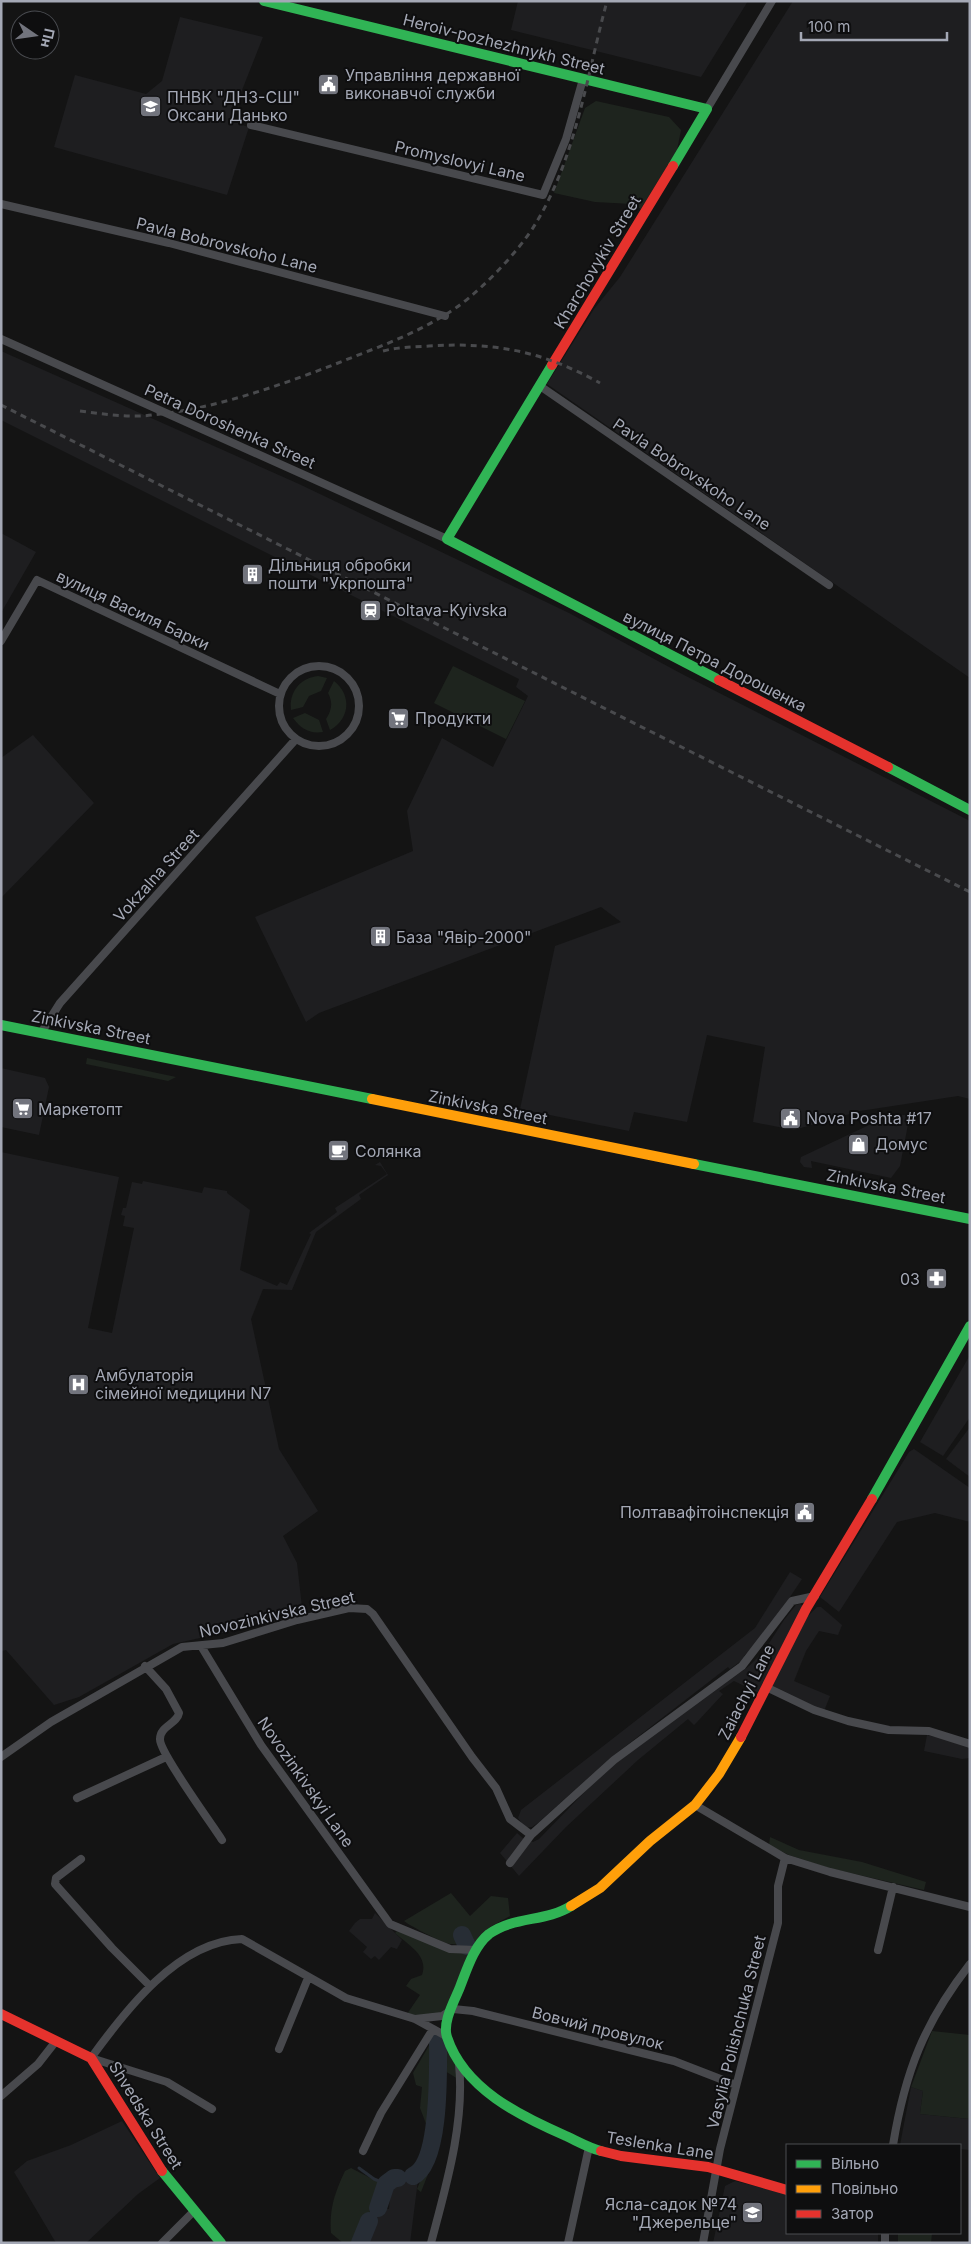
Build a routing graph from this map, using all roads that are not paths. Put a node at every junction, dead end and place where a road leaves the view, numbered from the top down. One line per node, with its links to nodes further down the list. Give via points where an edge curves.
1 (264, 1): 3 (street, Heroiv-pozhezhnykh Street)
2 (772, 1): 4 (street, Kharchovykiv Street)
3 (582, 78): 4 (street, Heroiv-pozhezhnykh Street); 5 (street, Promyslovyi Lane, via 566,139 542,195)
4 (707, 109): 9 (street, Kharchovykiv Street)
5 (251, 125)
6 (1, 204): 7 (street, Pavla Bobrovskoho Lane, via 169,243)
7 (445, 316)
8 (1, 339): 10 (street, Petra Doroshenka Street)
9 (540, 386): 10 (street, Kharchovykiv Street); 11 (street, Pavla Bobrovskoho Lane)
10 (447, 539): 15 (street, вулиця Петра Дорошенка)
11 (829, 585)
12 (1, 641): 13 (street, вулиця Василя Барки, via 37,580)
13 (280, 694): 14 (street, via 280,719); 14 (street, via 294,674 305,667 318,665 343,673 357,692 358,716 352,729 340,740 321,746 308,745)
14 (296, 739): 17 (street, Vokzalna Street, via 60,1003)
15 (970, 810)
16 (1, 1025): 17 (street, Zinkivska Street)
17 (42, 1033): 18 (street, Zinkivska Street)
18 (970, 1219)
19 (970, 1326): 20 (street, Zaiachyi Lane)
20 (815, 1596): 23 (street, Zaiachyi Lane); 29 (street, via 792,1601 742,1666 614,1760)
21 (201, 1646): 22 (street, Novozinkivska Street, via 182,1647); 29 (street, Novozinkivska Street, via 223,1643 349,1608 367,1609 490,1778 510,1820); 36 (street, Novozinkivskyi Lane, via 261,1745 384,1916 396,1928 450,1949)
22 (146, 1666): 25 (street, Novozinkivska Street, via 51,1722); 26 (street, via 166,1689 179,1713 160,1735 160,1745)
23 (766, 1687): 24 (street, via 814,1710 848,1721 882,1729 929,1731); 28 (street, Zaiachyi Lane, via 747,1729 719,1774)
24 (970, 1744)
25 (1, 1757)
26 (166, 1757): 27 (street); 30 (street)
27 (77, 1798)
28 (695, 1804): 31 (street); 36 (street, Zaiachyi Lane, via 581,1901 549,1916 506,1924 488,1935)
29 (531, 1835): 33 (street)
30 (222, 1840)
31 (785, 1858): 34 (street); 50 (street, Vasylia Polishchuka Street, via 778,1886 778,1923)
32 (81, 1859): 40 (street, via 56,1878 55,1884)
33 (510, 1864)
34 (893, 1887): 35 (street); 37 (street)
35 (970, 1906)
36 (476, 1950): 41 (street, Zaiachyi Lane)
37 (878, 1950)
38 (970, 1964): 53 (street, via 937,2009 919,2046)
39 (308, 1978): 40 (street, via 246,1941 235,1939 193,1955); 43 (street, via 352,2001); 47 (street)
40 (150, 1986): 48 (street)
41 (449, 2011): 43 (street, Вовчий провулок, via 442,2016); 45 (street); 50 (street, Вовчий провулок, via 472,2011 555,2030 674,2061)
42 (1, 2014): 46 (street, Shvedska Street)
43 (415, 2018): 44 (street)
44 (433, 2029): 45 (street); 55 (street, via 381,2114)
45 (446, 2036): 49 (street, Teslenka Lane)
46 (56, 2041): 48 (street, Shvedska Street); 51 (street, via 38,2064)
47 (279, 2049)
48 (91, 2058): 52 (street, via 166,2082); 58 (street, Shvedska Street, via 154,2161)
49 (459, 2064): 54 (street, Teslenka Lane, via 487,2092 517,2113); 61 (street, via 461,2094 456,2131)
50 (736, 2085): 56 (street, Vasylia Polishchuka Street)
51 (1, 2096)
52 (212, 2109)
53 (893, 2144)
54 (589, 2147): 56 (street, Teslenka Lane, via 622,2156); 62 (street)
55 (363, 2151)
56 (717, 2168): 57 (street, Teslenka Lane); 63 (street, Vasylia Polishchuka Street)
57 (786, 2190)
58 (194, 2212): 59 (street); 60 (street, Shvedska Street)
59 (162, 2243)
60 (221, 2243)
61 (431, 2243)
62 (568, 2243)
63 (703, 2243)

